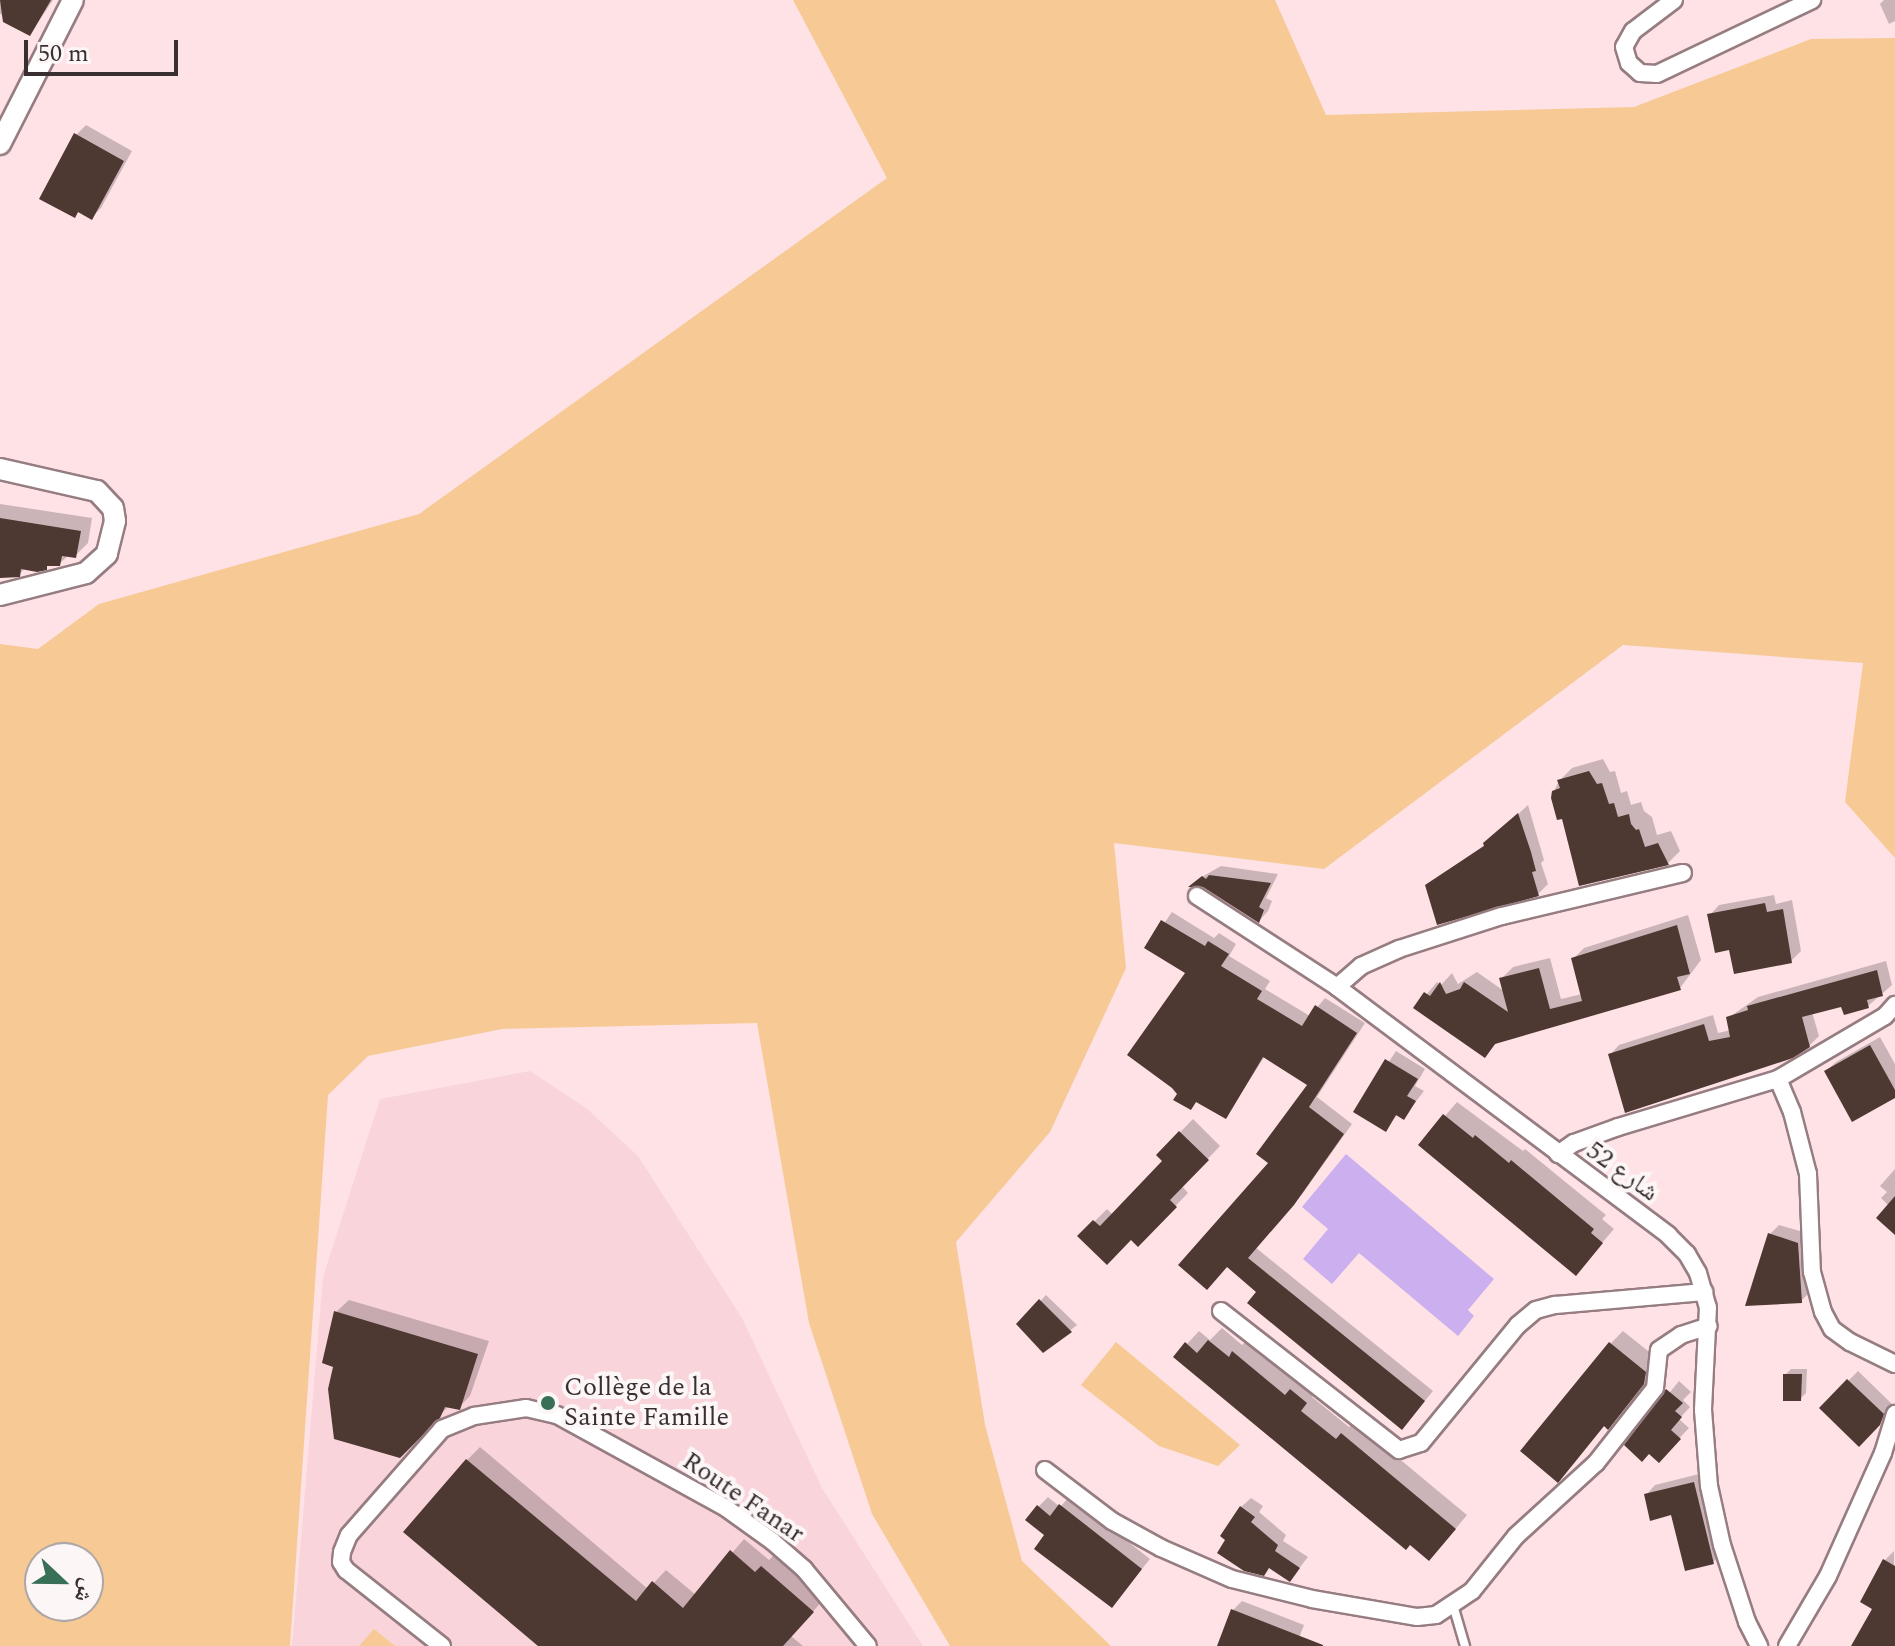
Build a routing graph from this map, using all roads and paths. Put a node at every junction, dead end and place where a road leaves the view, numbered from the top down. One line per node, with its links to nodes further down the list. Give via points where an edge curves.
1 (73, 0): 4 (street)
2 (1674, 0): 3 (street, via 1633,31 1624,47 1629,63 1640,73 1657,74)
3 (1812, 0)
4 (0, 144)
5 (0, 469): 6 (street, via 97,491 113,508 115,521 107,554 86,573)
6 (0, 595)
7 (1683, 873): 9 (street, via 1502,916 1399,949 1361,966)
8 (1197, 896): 9 (street, شارع 52)
9 (1337, 987): 12 (street, شارع 52)
10 (1895, 1005): 11 (street)
11 (1778, 1079): 12 (street, via 1618,1127); 16 (street, via 1808,1174 1812,1272 1823,1312 1832,1329)
12 (1558, 1154): 13 (street, شارع 52, via 1668,1235 1687,1254)
13 (1704, 1292): 14 (street, via 1536,1310 1421,1443 1399,1450); 15 (street, شارع 52)
14 (1221, 1311)
15 (1709, 1326): 19 (street, via 1681,1335 1659,1350 1655,1388 1596,1463 1516,1536 1488,1574); 23 (street, شارع 52, via 1703,1410 1709,1486 1722,1545)
16 (1895, 1364)
17 (1895, 1414): 24 (street, via 1828,1576)
18 (1045, 1470): 19 (street, via 1112,1521 1232,1579 1417,1617 1436,1615)
19 (1453, 1605): 22 (lane)
20 (442, 1646): 21 (street, Route Fanar, via 346,1570 340,1559 345,1544 442,1429 474,1416 526,1408 557,1415 726,1508 804,1569)
21 (868, 1646)
22 (1465, 1646)
23 (1759, 1646)
24 (1787, 1646)

